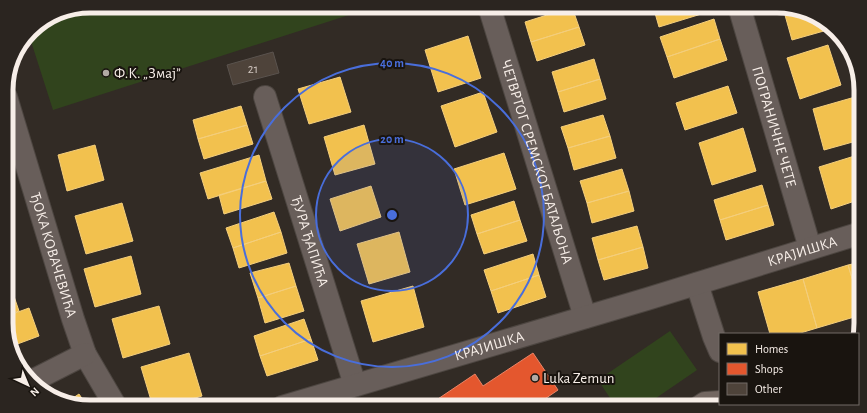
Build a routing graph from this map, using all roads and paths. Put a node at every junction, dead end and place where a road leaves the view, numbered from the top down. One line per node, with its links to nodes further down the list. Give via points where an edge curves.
1 (491, 13): 8 (street, ЧЕТВРТОГ СРЕМСКОГ БАТАЉОНА)
2 (741, 13): 6 (street, ПОГРАНИЧНЕ ЧЕТЕ)
3 (265, 97): 12 (street, ЂУРА ЂАПИЋА)
4 (13, 120): 10 (street, ЂОКА КОВАЧЕВИЋА)
5 (854, 235): 6 (street, КРАЈИШКА)
6 (810, 248): 7 (street, КРАЈИШКА)
7 (697, 284): 8 (street, КРАЈИШКА); 9 (street)
8 (585, 317): 12 (street, КРАЈИШКА)
9 (719, 349)
10 (85, 354): 11 (street); 13 (street, ЂОКА КОВАЧЕВИЋА)
11 (48, 373)
12 (354, 386): 14 (street, КРАЈИШКА)
13 (112, 400)
14 (306, 400)

